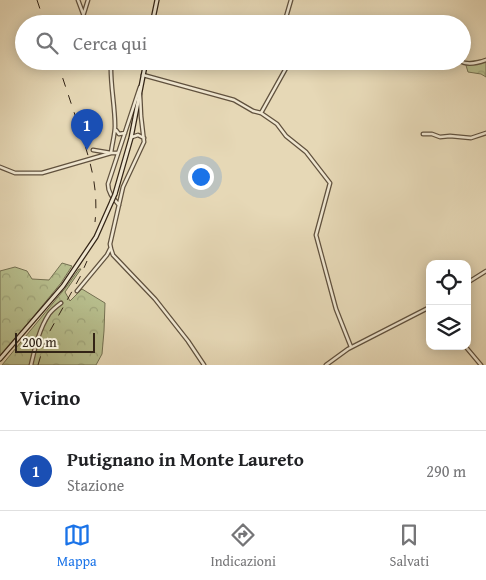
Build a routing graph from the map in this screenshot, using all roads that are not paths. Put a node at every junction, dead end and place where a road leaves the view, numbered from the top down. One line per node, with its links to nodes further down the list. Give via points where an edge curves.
1 (78, 0): 5 (street)
2 (88, 0): 5 (street)
3 (156, 0): 6 (main road)
4 (291, 0): 7 (street)
5 (84, 15)
6 (154, 15)
7 (287, 15)
8 (486, 60): 9 (street)
9 (471, 64)
10 (108, 70): 14 (street)
11 (111, 70): 14 (street)
12 (144, 70): 15 (main road)
13 (285, 70): 18 (street)
14 (110, 73): 19 (street)
15 (143, 75): 16 (main road); 18 (street, via 234,100)
16 (141, 84): 17 (main road); 20 (street)
17 (140, 92): 23 (main road); 24 (street)
18 (261, 113): 36 (street, via 306,152 330,183 316,235 336,309)
19 (115, 128): 20 (street, via 119,134); 26 (street)
20 (125, 133): 27 (street)
21 (486, 133): 22 (street, via 471,138)
22 (423, 134)
23 (131, 138): 24 (street, via 138,135); 38 (main road, bridge, via 115,194 96,236 63,286)
24 (144, 138): 29 (street, via 123,187)
25 (93, 150): 26 (street)
26 (111, 153): 27 (street); 28 (street, via 42,173 15,173)
27 (118, 153): 29 (street, via 108,190)
28 (0, 167)
29 (119, 205): 30 (street)
30 (111, 247): 33 (street); 40 (street, via 113,254 155,299)
31 (486, 271): 32 (street)
32 (471, 280)
33 (77, 290)
34 (61, 303): 39 (street, via 45,321)
35 (426, 309): 36 (street)
36 (351, 347): 41 (street)
37 (468, 350): 42 (street)
38 (0, 359)
39 (31, 365)
40 (204, 365)
41 (326, 365)
42 (481, 365)

